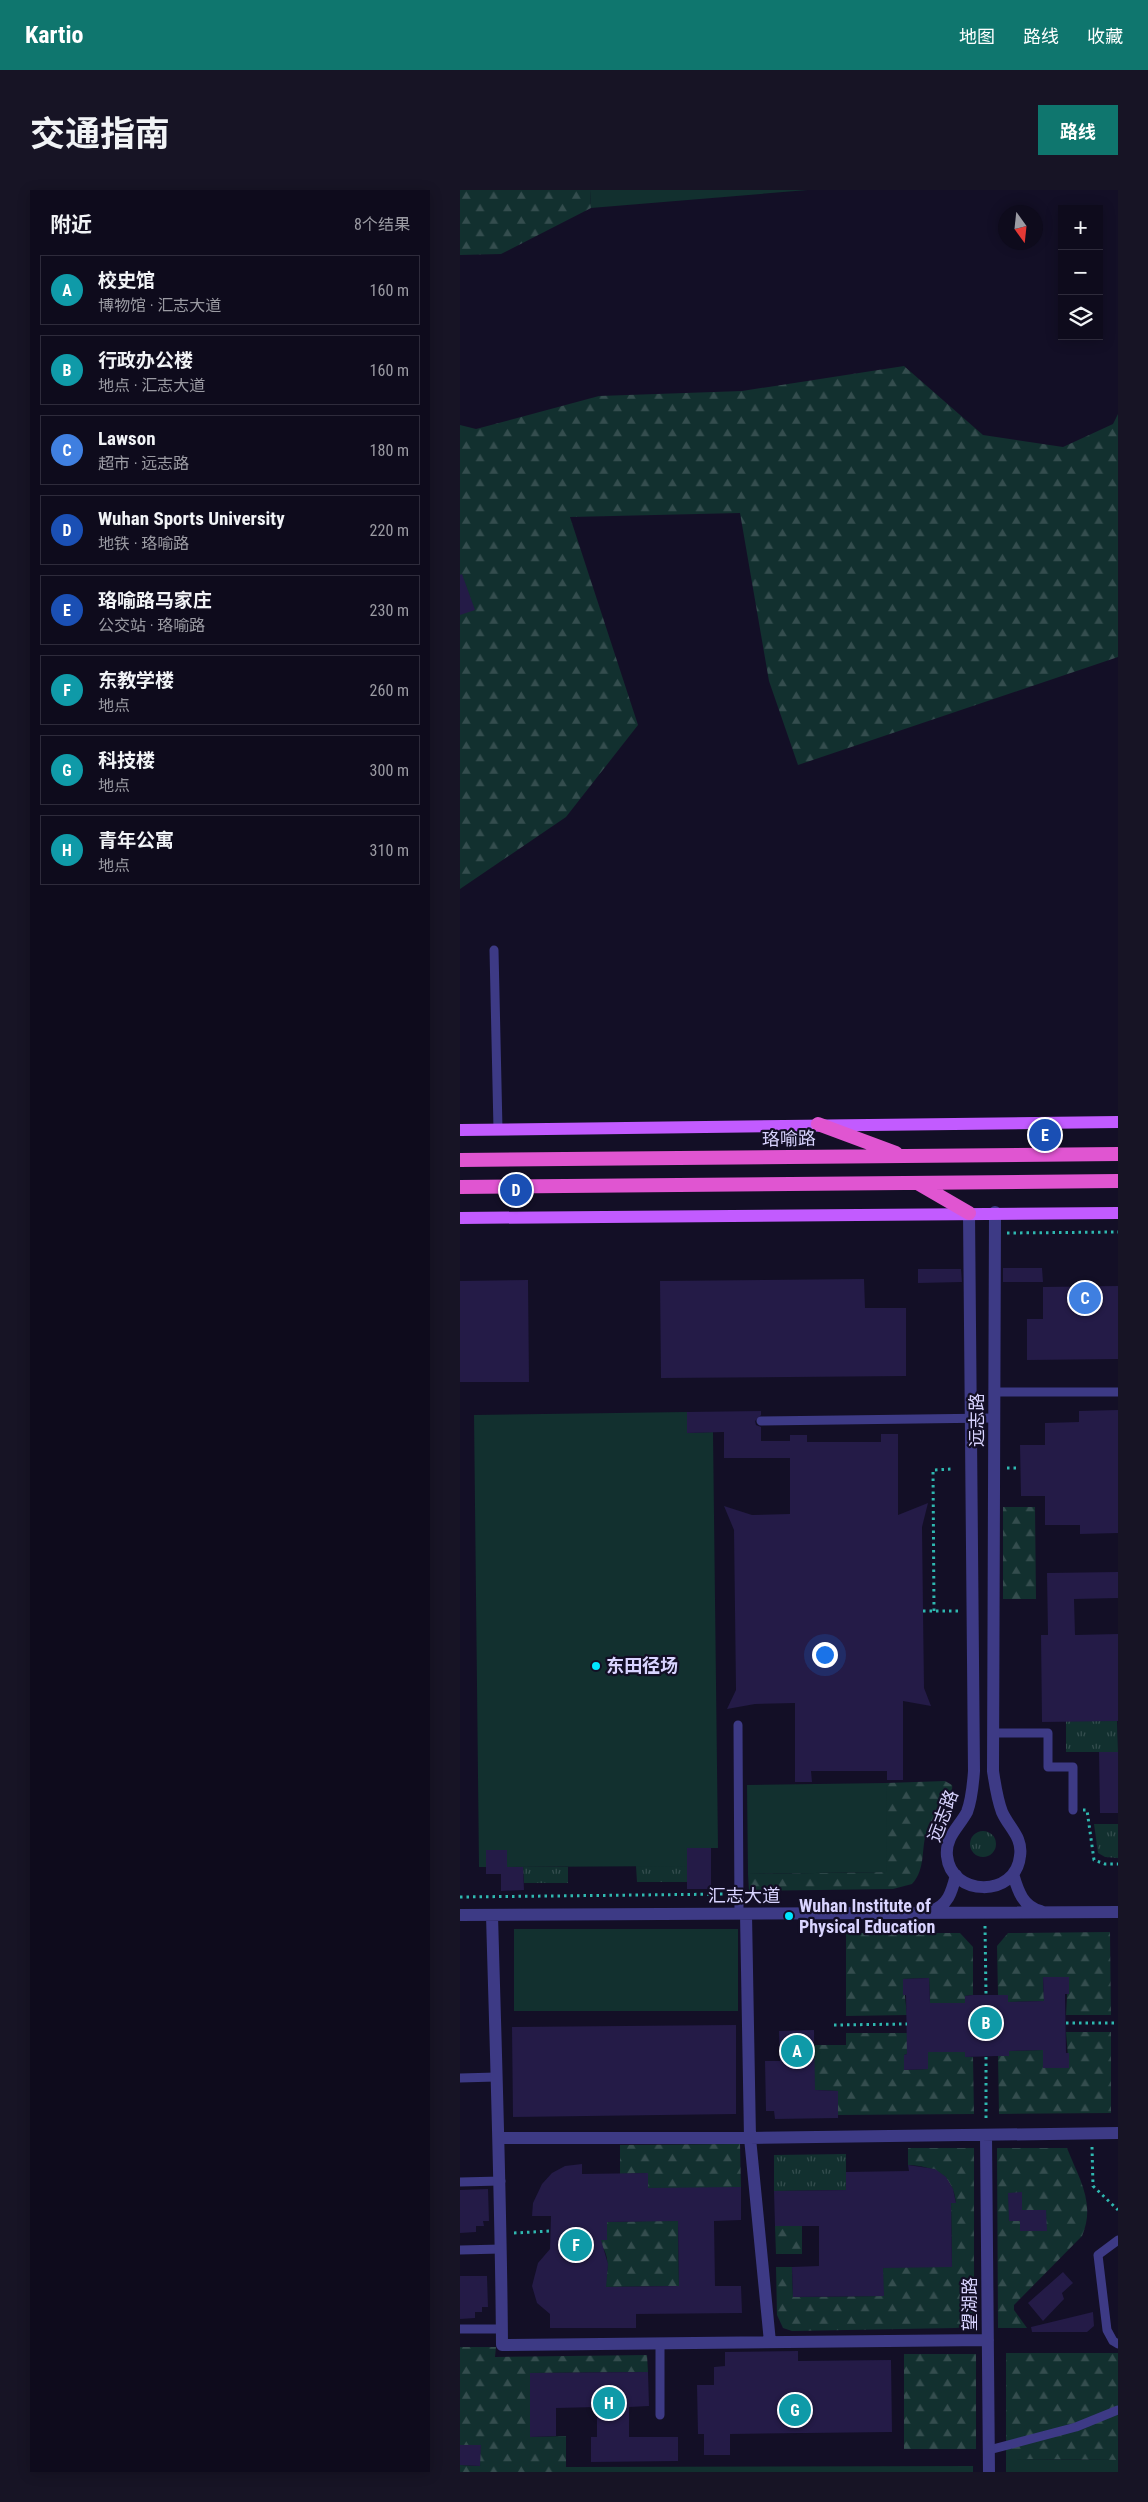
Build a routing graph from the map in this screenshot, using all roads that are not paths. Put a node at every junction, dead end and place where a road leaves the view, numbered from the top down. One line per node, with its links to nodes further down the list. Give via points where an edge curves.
1 (494, 950): 4 (lane)
2 (1118, 1122): 3 (main road)
3 (818, 1124): 4 (main road); 7 (highway)
4 (498, 1129): 5 (main road)
5 (460, 1130)
6 (1118, 1154): 7 (highway, 珞喻路)
7 (903, 1156): 8 (highway, 珞喻路)
8 (460, 1160)
9 (1118, 1181): 10 (highway)
10 (918, 1183): 11 (highway); 12 (highway)
11 (460, 1187)
12 (969, 1212): 13 (main road); 15 (main road); 18 (street, 远志路)
13 (995, 1212): 14 (main road); 16 (street, 远志路)
14 (1118, 1213)
15 (460, 1218)
16 (995, 1392): 17 (lane); 19 (street, 远志路)
17 (1118, 1392)
18 (971, 1418): 19 (lane); 20 (lane); 25 (street, 远志路, via 973,1784 967,1810 948,1842 947,1858)
19 (994, 1418): 22 (street, 远志路)
20 (761, 1421)
21 (738, 1724): 29 (lane, via 739,1894)
22 (993, 1733): 23 (lane, via 1048,1733 1048,1767 1073,1767); 24 (street, 远志路, via 993,1771 998,1797 1020,1845 1020,1858)
23 (1073, 1810)
24 (1013, 1874): 25 (street, via 1003,1883 985,1888 972,1886); 26 (street, via 1024,1902 1033,1909)
25 (956, 1875): 28 (street, via 945,1903 938,1909)
26 (1049, 1912): 27 (street, 汇志大道); 28 (street, 汇志大道)
27 (1118, 1912)
28 (920, 1913): 29 (street, 汇志大道)
29 (743, 1914): 31 (street, 汇志大道); 37 (street)
30 (460, 1915): 31 (street, 汇志大道)
31 (492, 1915): 32 (street)
32 (496, 2077): 33 (lane); 36 (street)
33 (460, 2078)
34 (1118, 2133): 35 (street)
35 (986, 2135): 37 (street); 45 (street, 望湖路)
36 (500, 2138): 37 (street); 38 (street)
37 (750, 2138): 46 (street)
38 (501, 2181): 39 (lane); 41 (street)
39 (460, 2182)
40 (1118, 2240): 48 (lane, via 1098,2255 1107,2330)
41 (501, 2249): 42 (lane); 44 (street)
42 (460, 2250)
43 (460, 2329): 44 (lane)
44 (502, 2329): 47 (street, via 502,2345)
45 (988, 2340): 46 (street); 51 (street, 望湖路)
46 (770, 2342): 47 (street)
47 (660, 2343): 50 (lane)
48 (1118, 2344)
49 (1118, 2410): 51 (lane, via 1076,2427)
50 (660, 2415)
51 (989, 2450): 52 (street, 望湖路)
52 (989, 2472)

